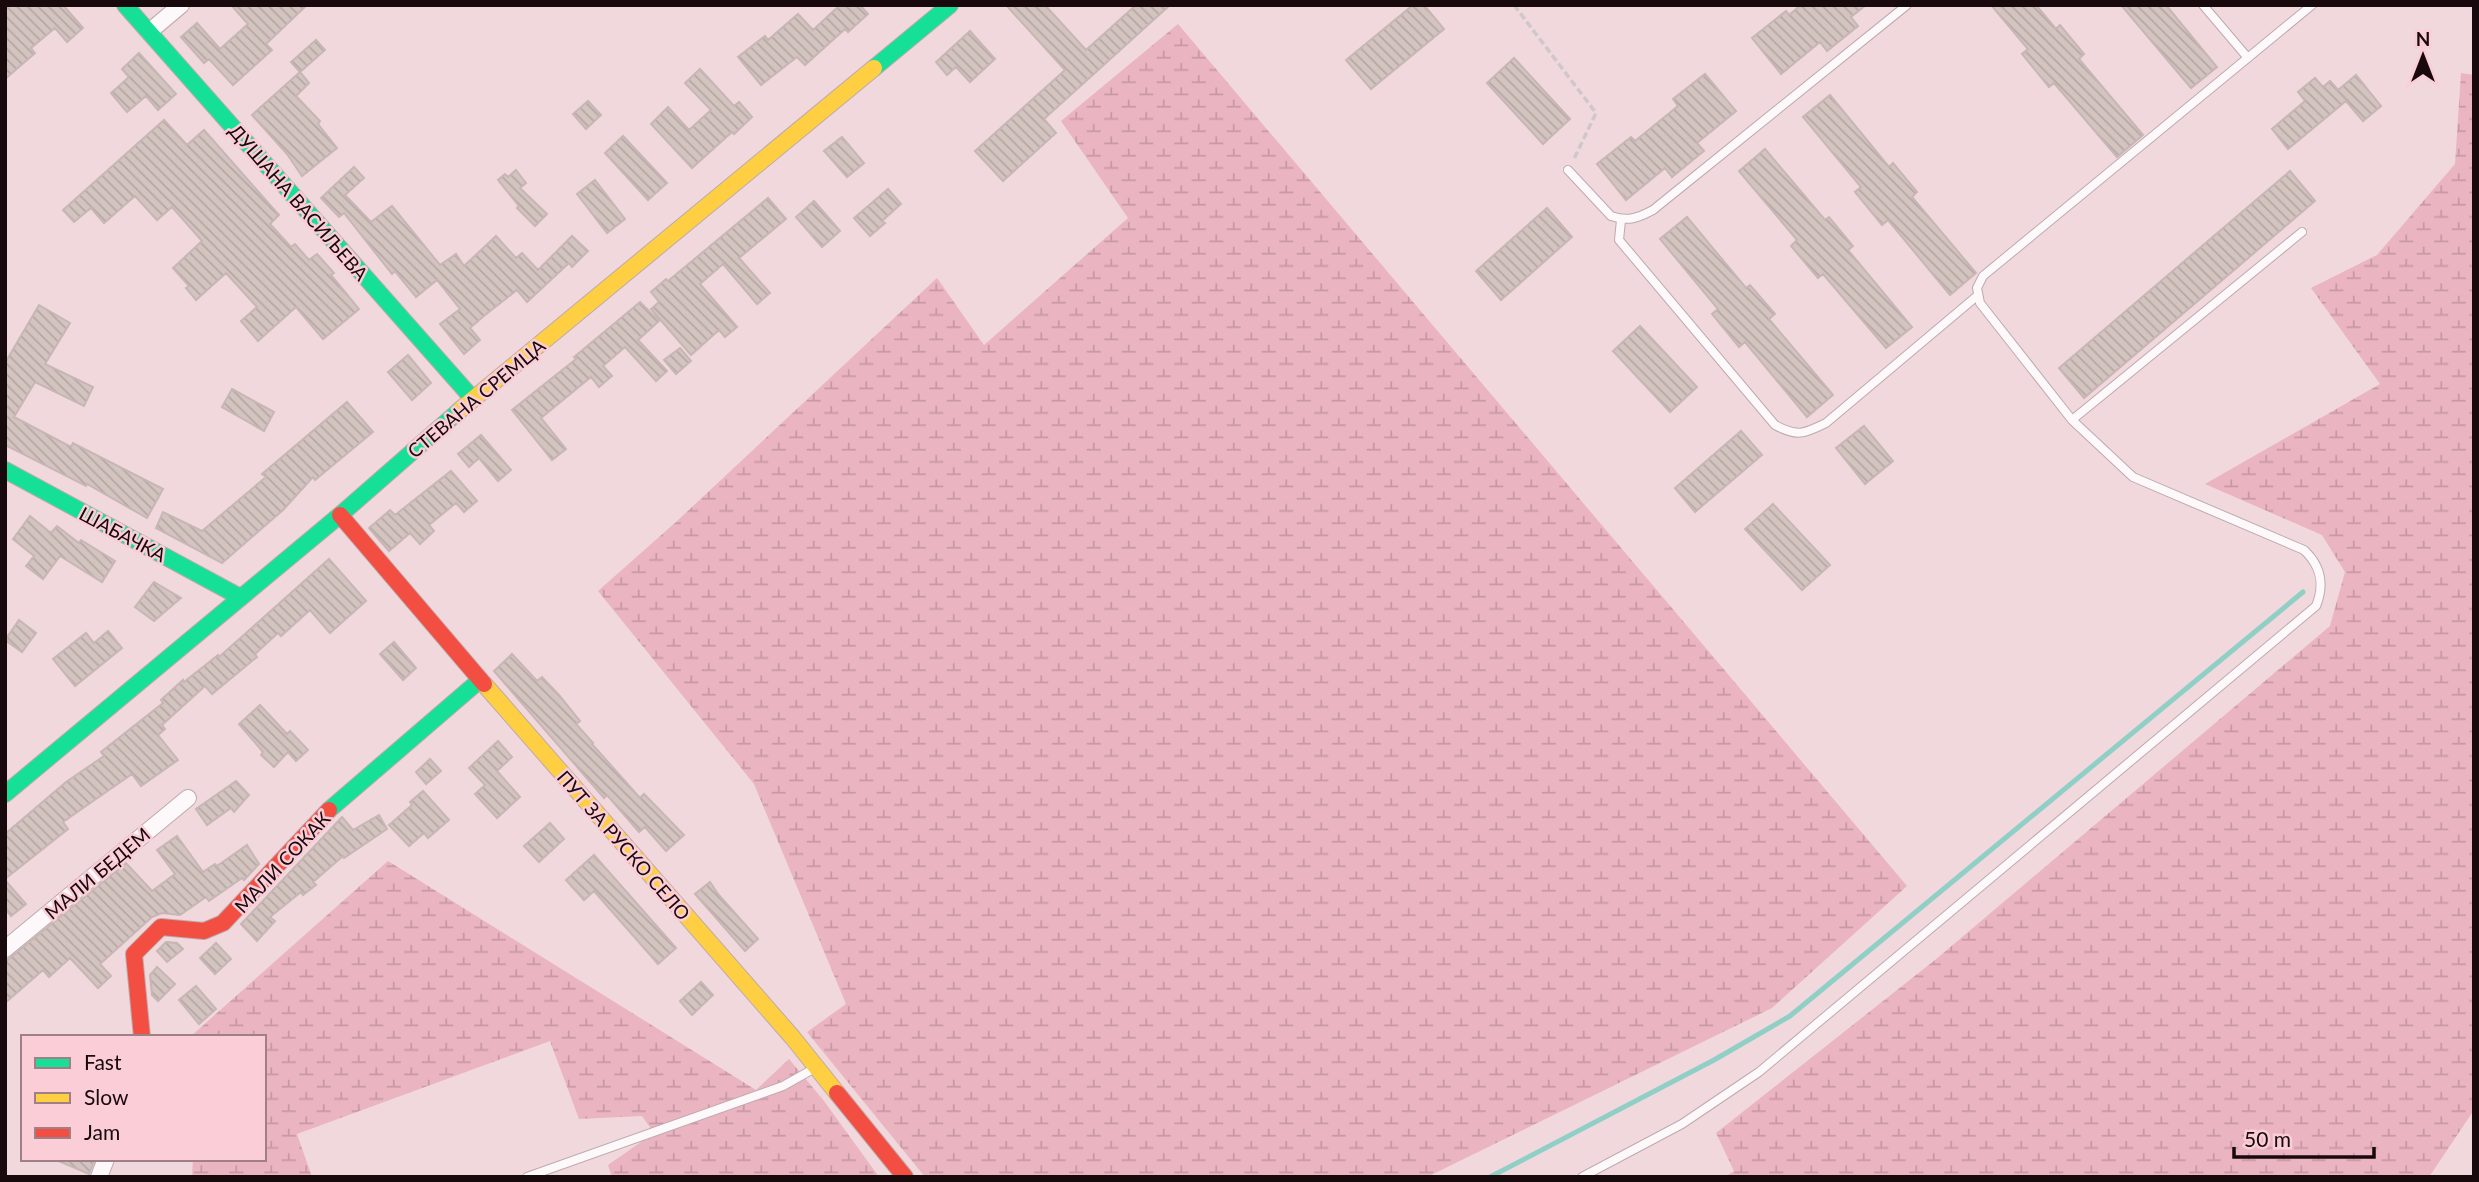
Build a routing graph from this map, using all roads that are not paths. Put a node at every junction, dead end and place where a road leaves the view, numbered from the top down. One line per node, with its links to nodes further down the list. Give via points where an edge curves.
1 (125, 5): 7 (street, ДУШАНА ВАСИЉЕВА)
2 (181, 5): 7 (street)
3 (950, 5): 13 (street, СТЕВАНА СРЕМЦА)
4 (1907, 5): 10 (lane, via 1653,210)
5 (2203, 5): 8 (lane)
6 (2312, 5): 8 (lane)
7 (149, 32): 13 (street, ДУШАНА ВАСИЉЕВА)
8 (2248, 58): 12 (lane, via 1983,276)
9 (1568, 170): 10 (lane, via 1604,211)
10 (1621, 220): 12 (lane, via 1619,240 1775,425 1791,434 1826,423)
11 (2302, 232): 14 (lane)
12 (1977, 296): 14 (lane)
13 (473, 399): 16 (street, СТЕВАНА СРЕМЦА)
14 (2072, 420): 26 (lane, via 2133,477 2304,550 2321,576 2316,606 1759,1072 1682,1124)
15 (5, 470): 17 (street, ШАБАЧКА)
16 (340, 515): 17 (street, СТЕВАНА СРЕМЦА); 18 (street, ПУТ ЗА РУСКО СЕЛО)
17 (240, 597): 19 (street, СТЕВАНА СРЕМЦА)
18 (480, 680): 22 (street, МАЛИ СОКАК, via 326,813 223,923 204,931 161,927 134,954); 23 (street, ПУТ ЗА РУСКО СЕЛО)
19 (5, 794)
20 (188, 798): 21 (street, МАЛИ БЕДЕМ)
21 (5, 949)
22 (142, 1035)
23 (817, 1067): 24 (lane, via 783,1086); 25 (street, ПУТ ЗА РУСКО СЕЛО)
24 (527, 1177)
25 (905, 1177)
26 (1582, 1177)

